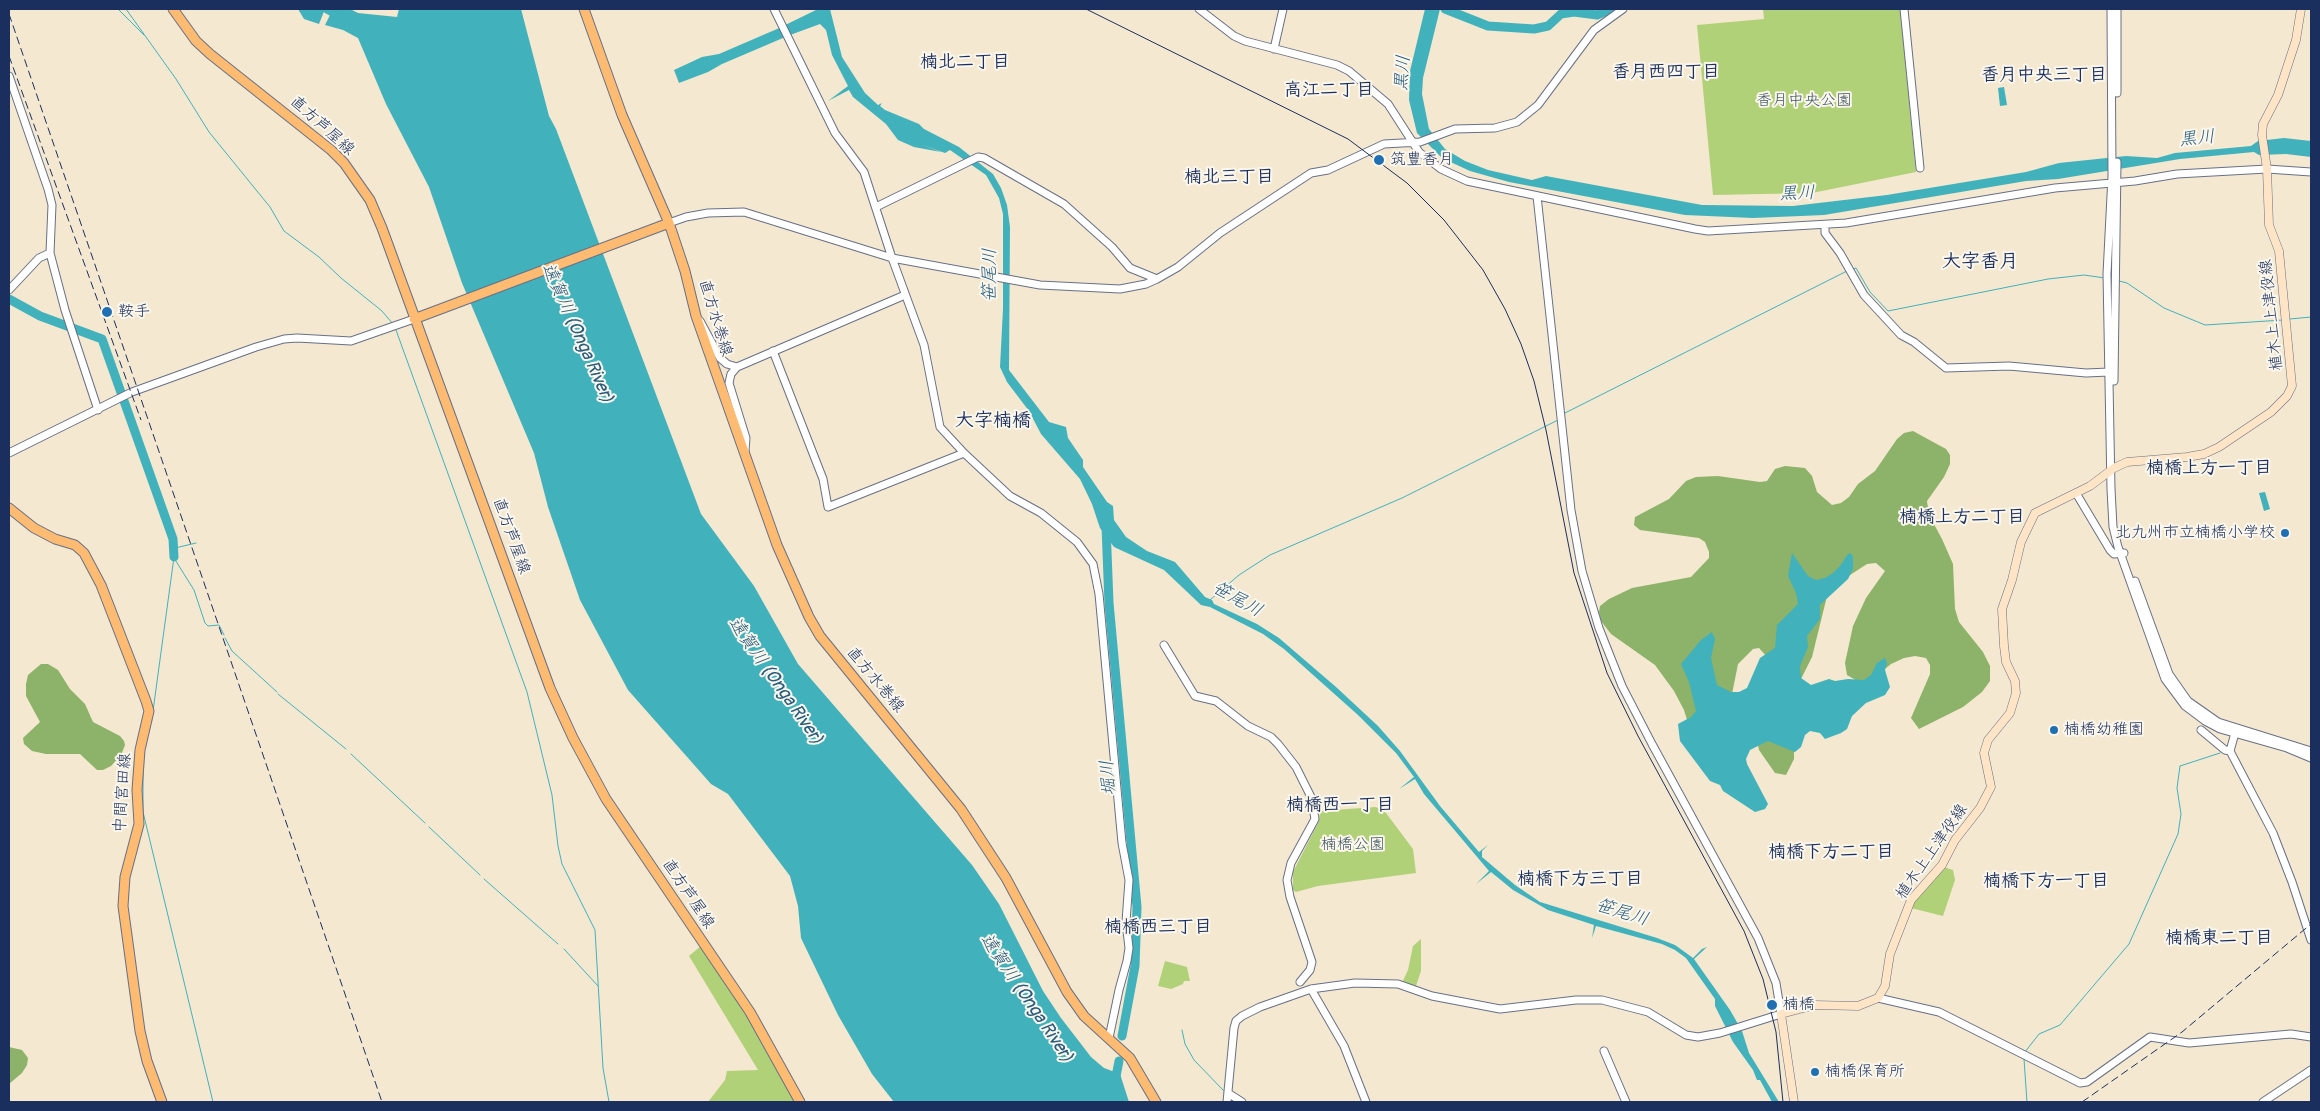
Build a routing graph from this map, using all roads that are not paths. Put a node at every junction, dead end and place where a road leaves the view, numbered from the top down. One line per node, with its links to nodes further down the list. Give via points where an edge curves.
1 (173, 9): 29 (main road, 直方芦屋線, via 196,41 210,54 294,119 344,163 370,200)
2 (584, 9): 21 (main road, 直方水巻線, via 622,115)
3 (774, 9): 20 (street, via 835,132 864,172)
4 (1200, 9): 11 (street, via 1234,36)
5 (1283, 9): 11 (street)
6 (1622, 9): 13 (street, via 1594,30 1528,115 1495,128 1463,128)
7 (1904, 9): 16 (street)
8 (2111, 9): 14 (street)
9 (2117, 9): 14 (street)
10 (2301, 9): 15 (main road, 植木上上津役線, via 2296,40 2278,94 2263,124)
11 (1274, 50): 13 (street, via 1337,65 1349,71 1388,104)
12 (9, 76): 23 (street, via 52,205)
13 (1412, 143): 19 (street, via 1441,169 1467,181); 25 (street, via 1384,144 1328,170 1302,177)
14 (2114, 150): 18 (street)
15 (2267, 165): 17 (street); 18 (street); 37 (main road, 植木上上津役線, via 2268,216 2279,251 2292,372 2292,386 2287,396 2271,412 2231,440 2204,454 2138,460)
16 (1920, 168)
17 (2311, 172)
18 (2114, 179): 22 (street); 32 (street, via 2107,274); 37 (street)
19 (1537, 196): 22 (street, via 1708,231); 51 (street, via 1570,510 1582,571 1599,628 1622,686 1758,938 1776,983)
20 (876, 207): 24 (street); 25 (street, via 978,157 1064,204 1130,268)
21 (667, 224): 24 (street, via 708,213 744,212); 28 (main road, 直方水巻線, via 685,271); 29 (main road)
22 (1825, 225): 32 (street, via 1825,233 1864,295 1901,335 1946,368 2009,366)
23 (50, 253): 26 (street, via 39,258); 33 (street)
24 (896, 259): 25 (street, via 1063,288 1120,289); 27 (street)
25 (1158, 278)
26 (9, 290)
27 (905, 295): 30 (street); 36 (street, via 924,345 940,427)
28 (696, 316): 31 (street, via 720,358); 34 (main road, 直方水巻線)
29 (417, 319): 33 (street, via 351,341 284,339 132,392); 58 (main road, 直方芦屋線, via 550,688 572,738 606,799 750,1012)
30 (773, 351): 31 (street); 36 (street, via 822,479 828,507)
31 (738, 367): 34 (street, via 731,374 729,383 746,438)
32 (2109, 372): 37 (street)
33 (98, 410): 35 (street)
34 (745, 451): 53 (main road, 直方水巻線, via 783,561 816,630 961,809 1006,878 1067,992 1084,1016)
35 (9, 453)
36 (964, 453): 53 (street, via 1010,496 1041,513 1077,542 1093,564 1096,576 1119,816 1129,880 1128,961)
37 (2113, 469): 38 (main road, 植木上上津役線); 40 (street, via 2116,527)
38 (2076, 493): 40 (street, via 2110,550 2114,554); 50 (main road, 植木上上津役線, via 2035,513 2021,542 2002,609 2006,662 2015,680 2016,693 2010,712 1994,731 1984,753 1991,787 1942,865 1911,900 1890,954 1885,986)
39 (9, 508): 57 (main road, 中間宮田線, via 34,528 75,545 84,553 105,594 149,711 140,750 139,824 125,877 123,906 140,1031)
40 (2122, 553): 43 (street, via 2165,679 2192,713); 45 (street, via 2169,674 2188,701 2218,722)
41 (1164, 645): 48 (street, via 1195,696 1216,701 1248,726 1271,737 1296,767 1311,797 1315,819 1291,863 1287,880 1312,962)
42 (2201, 730): 44 (street, via 2224,750)
43 (2234, 733): 44 (street); 46 (street)
44 (2230, 751): 47 (street, via 2273,833)
45 (2311, 751)
46 (2311, 758)
47 (2311, 940)
48 (1300, 982)
49 (1311, 989): 51 (street, via 1355,983 1398,984 1432,996 1500,1009 1602,1000 1648,1012 1686,1034 1698,1037); 56 (street, via 1260,1007 1236,1021); 62 (street, via 1344,1046)
50 (1878, 998): 51 (main road, via 1858,1006 1815,1004); 52 (street, via 1939,1012 2080,1083 2087,1082 2150,1037 2188,1043 2291,1034)
51 (1782, 1014): 64 (main road)
52 (2311, 1037)
53 (1109, 1038): 59 (main road, 直方水巻線, via 1130,1058)
54 (1604, 1051): 63 (street)
55 (2311, 1070): 65 (street)
56 (1228, 1093): 60 (street); 61 (street)
57 (162, 1102)
58 (800, 1102)
59 (1156, 1102)
60 (1227, 1102)
61 (1242, 1102)
62 (1366, 1102)
63 (1626, 1102)
64 (1794, 1102)
65 (2263, 1102)

